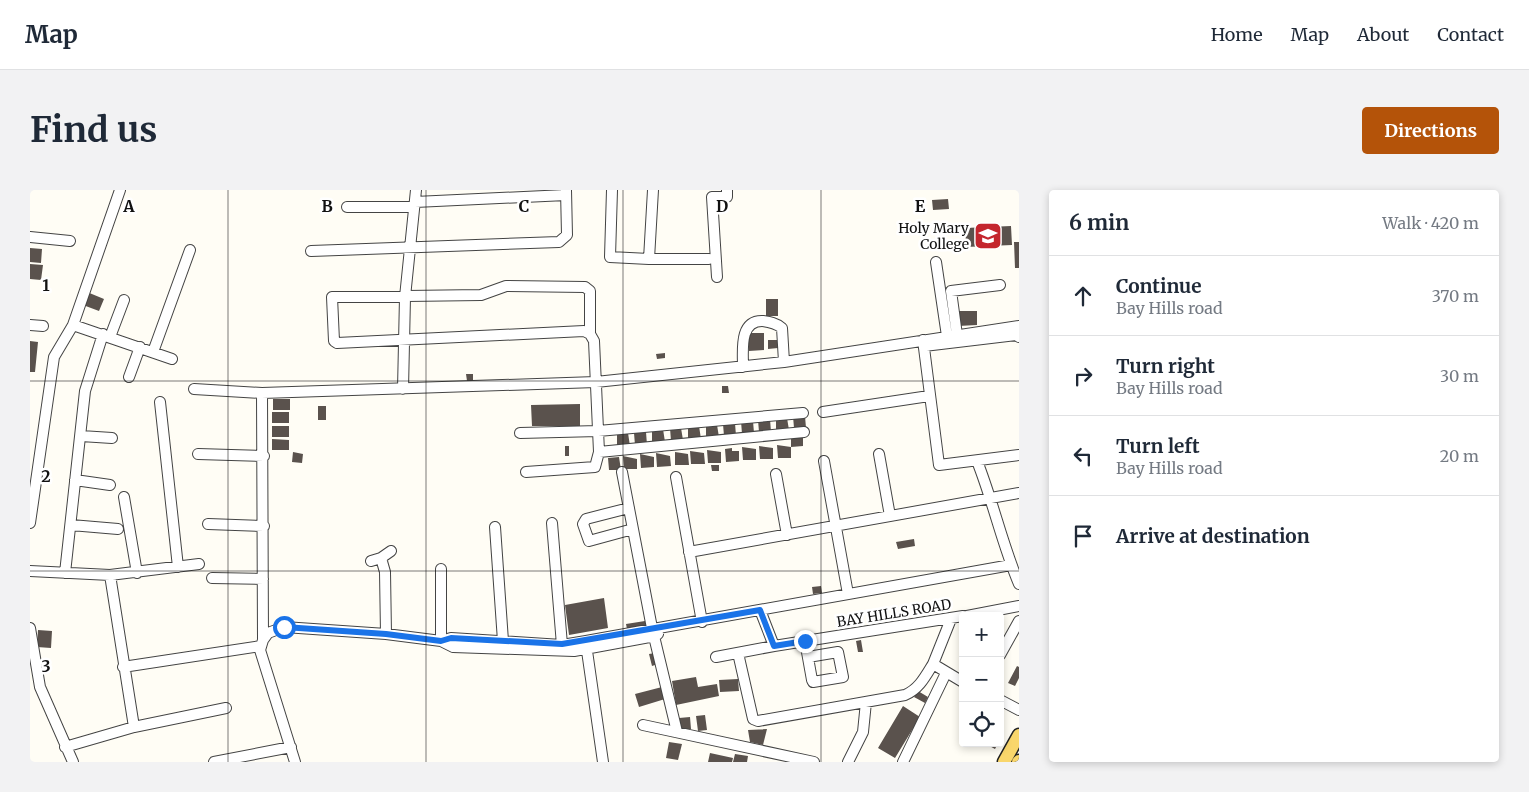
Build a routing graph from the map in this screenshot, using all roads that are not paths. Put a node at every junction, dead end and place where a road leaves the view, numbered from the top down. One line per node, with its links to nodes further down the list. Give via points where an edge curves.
1 (120, 190): 21 (street)
2 (416, 190): 7 (street)
3 (612, 190): 14 (street, via 610,258)
4 (653, 190): 14 (street)
5 (727, 190): 17 (street, via 727,197 712,198)
6 (566, 192): 7 (street); 11 (street, via 567,235 559,242)
7 (415, 205): 8 (street); 11 (street)
8 (347, 207)
9 (30, 237): 10 (street)
10 (70, 241)
11 (410, 247): 13 (street); 19 (street)
12 (190, 250): 32 (street)
13 (311, 252)
14 (649, 259): 15 (street)
15 (709, 259)
16 (936, 262): 27 (street)
17 (717, 277)
18 (1000, 285): 27 (street, via 952,291)
19 (405, 297): 25 (street, via 481,295 506,286 588,287); 29 (street); 29 (street, via 332,297 334,341)
20 (124, 300): 26 (street)
21 (73, 324): 26 (street); 68 (street, via 54,357)
22 (30, 325): 23 (street)
23 (43, 326)
24 (1019, 326): 27 (street)
25 (590, 334): 29 (street, via 584,331); 37 (street, via 594,341)
26 (106, 335): 31 (street); 48 (street, via 86,391)
27 (952, 335): 30 (street)
28 (1019, 338): 30 (street, via 1016,335)
29 (403, 340): 39 (street)
30 (923, 343): 34 (street); 41 (street)
31 (140, 347): 32 (street); 36 (street)
32 (153, 352): 33 (street)
33 (172, 359)
34 (784, 362): 35 (street); 35 (street, via 782,328 777,324 757,321 745,331)
35 (743, 367): 37 (street)
36 (129, 377)
37 (596, 382): 39 (street); 45 (street)
38 (194, 389): 40 (street)
39 (403, 389): 40 (street)
40 (262, 393): 54 (street)
41 (929, 396): 43 (street); 56 (street, via 939,465)
42 (160, 402): 84 (street)
43 (823, 412)
44 (803, 413): 45 (street)
45 (598, 431): 47 (street); 50 (street)
46 (804, 432): 50 (street)
47 (520, 433)
48 (81, 436): 49 (street); 61 (street)
49 (112, 438)
50 (599, 452): 57 (street, via 595,467 590,469)
51 (198, 454): 54 (street)
52 (879, 454): 67 (street)
53 (1019, 455): 56 (street)
54 (264, 456): 72 (street)
55 (824, 461): 74 (street)
56 (977, 461): 65 (street)
57 (526, 472)
58 (622, 472): 66 (street)
59 (776, 474): 77 (street)
60 (676, 477): 79 (street)
61 (75, 480): 62 (street); 71 (street)
62 (110, 485)
63 (1019, 493): 65 (street)
64 (124, 497): 88 (street)
65 (992, 499): 67 (street); 83 (street)
66 (629, 508): 75 (street); 75 (street, via 586,518 583,524 589,541)
67 (890, 516): 74 (street)
68 (30, 523)
69 (552, 523): 108 (street)
70 (208, 524): 72 (street)
71 (71, 525): 76 (street); 87 (street)
72 (264, 526): 91 (street)
73 (495, 526): 105 (street)
74 (835, 526): 77 (street); 93 (street)
75 (633, 528): 102 (street)
76 (118, 529)
77 (787, 534): 79 (street)
78 (391, 550): 80 (street)
79 (689, 552): 100 (street)
80 (381, 558): 81 (street); 103 (street, via 385,572)
81 (371, 561)
82 (199, 564): 84 (street)
83 (1011, 565): 92 (street); 93 (street)
84 (178, 567): 88 (street)
85 (441, 569): 104 (street)
86 (30, 571): 87 (street)
87 (65, 573): 89 (street)
88 (138, 573): 89 (street)
89 (110, 575): 116 (street)
90 (212, 578): 91 (street)
91 (263, 579): 107 (street)
92 (1019, 584)
93 (848, 594): 95 (street)
94 (1019, 606): 96 (street, BAY HILLS ROAD)
95 (760, 610): 100 (street); 110 (street)
96 (987, 612)
97 (959, 617): 98 (street, BAY HILLS ROAD)
98 (951, 619): 106 (street, BAY HILLS ROAD); 115 (street)
99 (1019, 621): 111 (street)
100 (702, 622): 102 (street)
101 (30, 628): 119 (street)
102 (654, 632): 109 (street); 126 (street)
103 (386, 634): 104 (street); 107 (street, via 284,627 268,633)
104 (441, 641): 105 (street, via 451,638); 109 (street, via 454,648 574,651)
105 (503, 641): 108 (street)
106 (805, 641): 110 (street, BAY HILLS ROAD); 114 (street)
107 (262, 643): 116 (street); 129 (street, via 262,658)
108 (562, 644): 109 (street)
109 (586, 645): 133 (street)
110 (774, 646): 112 (street, BAY HILLS ROAD)
111 (1004, 648)
112 (738, 653): 113 (street, BAY HILLS ROAD); 120 (street, via 753,719 758,721)
113 (716, 657)
114 (808, 657)
115 (933, 664): 117 (street); 120 (street, via 923,682 913,691)
116 (123, 667): 125 (street)
117 (946, 673): 118 (street); 136 (street)
118 (959, 680)
119 (34, 684): 128 (street)
120 (866, 702): 135 (street, via 862,732)
121 (1004, 702): 123 (street)
122 (226, 708): 125 (street)
123 (1019, 710)
124 (643, 725): 126 (street)
125 (134, 727): 128 (street)
126 (677, 732): 134 (street)
127 (1019, 735): 137 (main road)
128 (65, 747): 130 (street)
129 (291, 747): 131 (street); 132 (street)
130 (73, 762)
131 (214, 762)
132 (295, 762)
133 (603, 762)
134 (814, 762)
135 (848, 762)
136 (903, 762)
137 (1004, 762)

